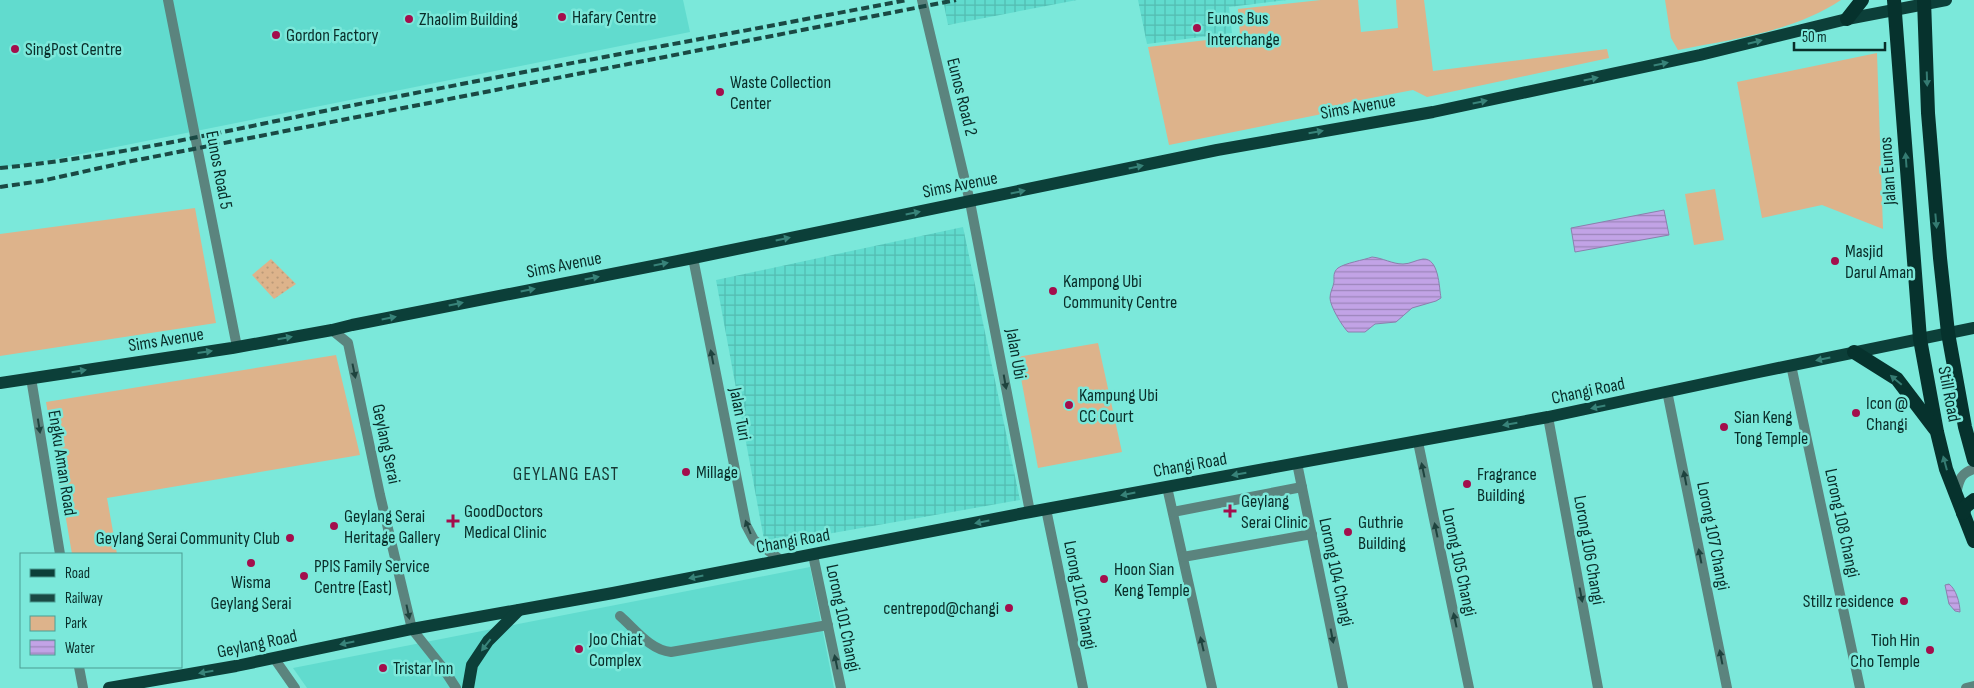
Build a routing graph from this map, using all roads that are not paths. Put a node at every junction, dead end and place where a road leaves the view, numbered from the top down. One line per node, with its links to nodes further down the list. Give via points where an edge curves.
1 (168, 0): 14 (street, Eunos Road 5)
2 (922, 0): 8 (street, Eunos Road 2)
3 (1862, 0): 7 (highway)
4 (1946, 0): 5 (main road, Sims Avenue)
5 (1924, 2): 6 (main road, Sims Avenue); 12 (highway, one-way to 12, via 1932,172)
6 (1894, 4): 7 (main road, Sims Avenue); 13 (highway, Jalan Eunos, one-way to 6)
7 (1847, 19): 8 (main road, Sims Avenue, one-way to 7, via 1217,150 1521,94)
8 (970, 202): 9 (main road, Sims Avenue, one-way to 8); 31 (street, Jalan Ubi, one-way to 31)
9 (693, 258): 11 (main road, Sims Avenue, one-way to 9); 39 (street, Jalan Turi, one-way to 9, via 754,540 746,525)
10 (1974, 328): 12 (main road, Changi Road)
11 (332, 330): 14 (main road, Sims Avenue, one-way to 11); 43 (street, Geylang Serai, one-way to 43, via 348,343)
12 (1948, 333): 13 (main road, Changi Road); 23 (highway, Still Road)
13 (1920, 339): 15 (main road, Changi Road); 21 (highway, Still Road)
14 (237, 347): 17 (main road, Sims Avenue, one-way to 14)
15 (1854, 352): 16 (main road, Changi Road, one-way to 16); 21 (highway, one-way to 15, via 1897,379)
16 (1791, 365): 19 (main road, Changi Road); 59 (street, Lorong 108 Changi)
17 (31, 378): 18 (main road, Sims Avenue); 36 (street, Engku Aman Road, one-way to 36)
18 (0, 383)
19 (1667, 391): 20 (main road, Changi Road, one-way to 20); 58 (street, Lorong 107 Changi, one-way to 19)
20 (1548, 418): 22 (main road, Changi Road, one-way to 22); 57 (street, Lorong 106 Changi, one-way to 57)
21 (1937, 432): 28 (highway, Still Road, one-way to 21)
22 (1418, 442): 24 (main road, Changi Road); 56 (street, Lorong 105 Changi, one-way to 22)
23 (1974, 460)
24 (1297, 463): 26 (main road, Changi Road, one-way to 26); 27 (street, Lorong 104 Changi)
25 (1974, 469): 28 (street, via 1960,477)
26 (1168, 487): 30 (main road, Changi Road, one-way to 30); 32 (street)
27 (1302, 487): 32 (street); 34 (street, Lorong 104 Changi)
28 (1956, 494): 33 (highway, Still Road)
29 (1974, 500): 33 (highway)
30 (1046, 509): 31 (main road, Changi Road); 53 (street, Lorong 102 Changi)
31 (1030, 512): 37 (main road, Changi Road, one-way to 37)
32 (1173, 512): 38 (street)
33 (1963, 513): 35 (highway, Still Road)
34 (1312, 534): 38 (street); 55 (street, Lorong 104 Changi, one-way to 55)
35 (1974, 540)
36 (60, 553)
37 (813, 555): 39 (main road, Changi Road); 42 (street, Lorong 101 Changi)
38 (1183, 557): 54 (street, one-way to 38)
39 (782, 561): 40 (main road, Changi Road, one-way to 40)
40 (519, 610): 43 (main road, Changi Road); 51 (main road, one-way to 51, via 488,641 472,665)
41 (620, 616): 42 (street, via 649,644 660,651 671,652)
42 (828, 625): 52 (street, Lorong 101 Changi, one-way to 42)
43 (412, 629): 44 (main road, Geylang Road, one-way to 44); 50 (street)
44 (274, 658): 48 (main road, Geylang Road, one-way to 48); 49 (street)
45 (79, 668): 47 (street)
46 (1974, 686): 60 (street)
47 (83, 688)
48 (109, 688)
49 (295, 688)
50 (456, 688)
51 (468, 688)
52 (841, 688)
53 (1083, 688)
54 (1212, 688)
55 (1343, 688)
56 (1469, 688)
57 (1598, 688)
58 (1727, 688)
59 (1860, 688)
60 (1966, 688)

